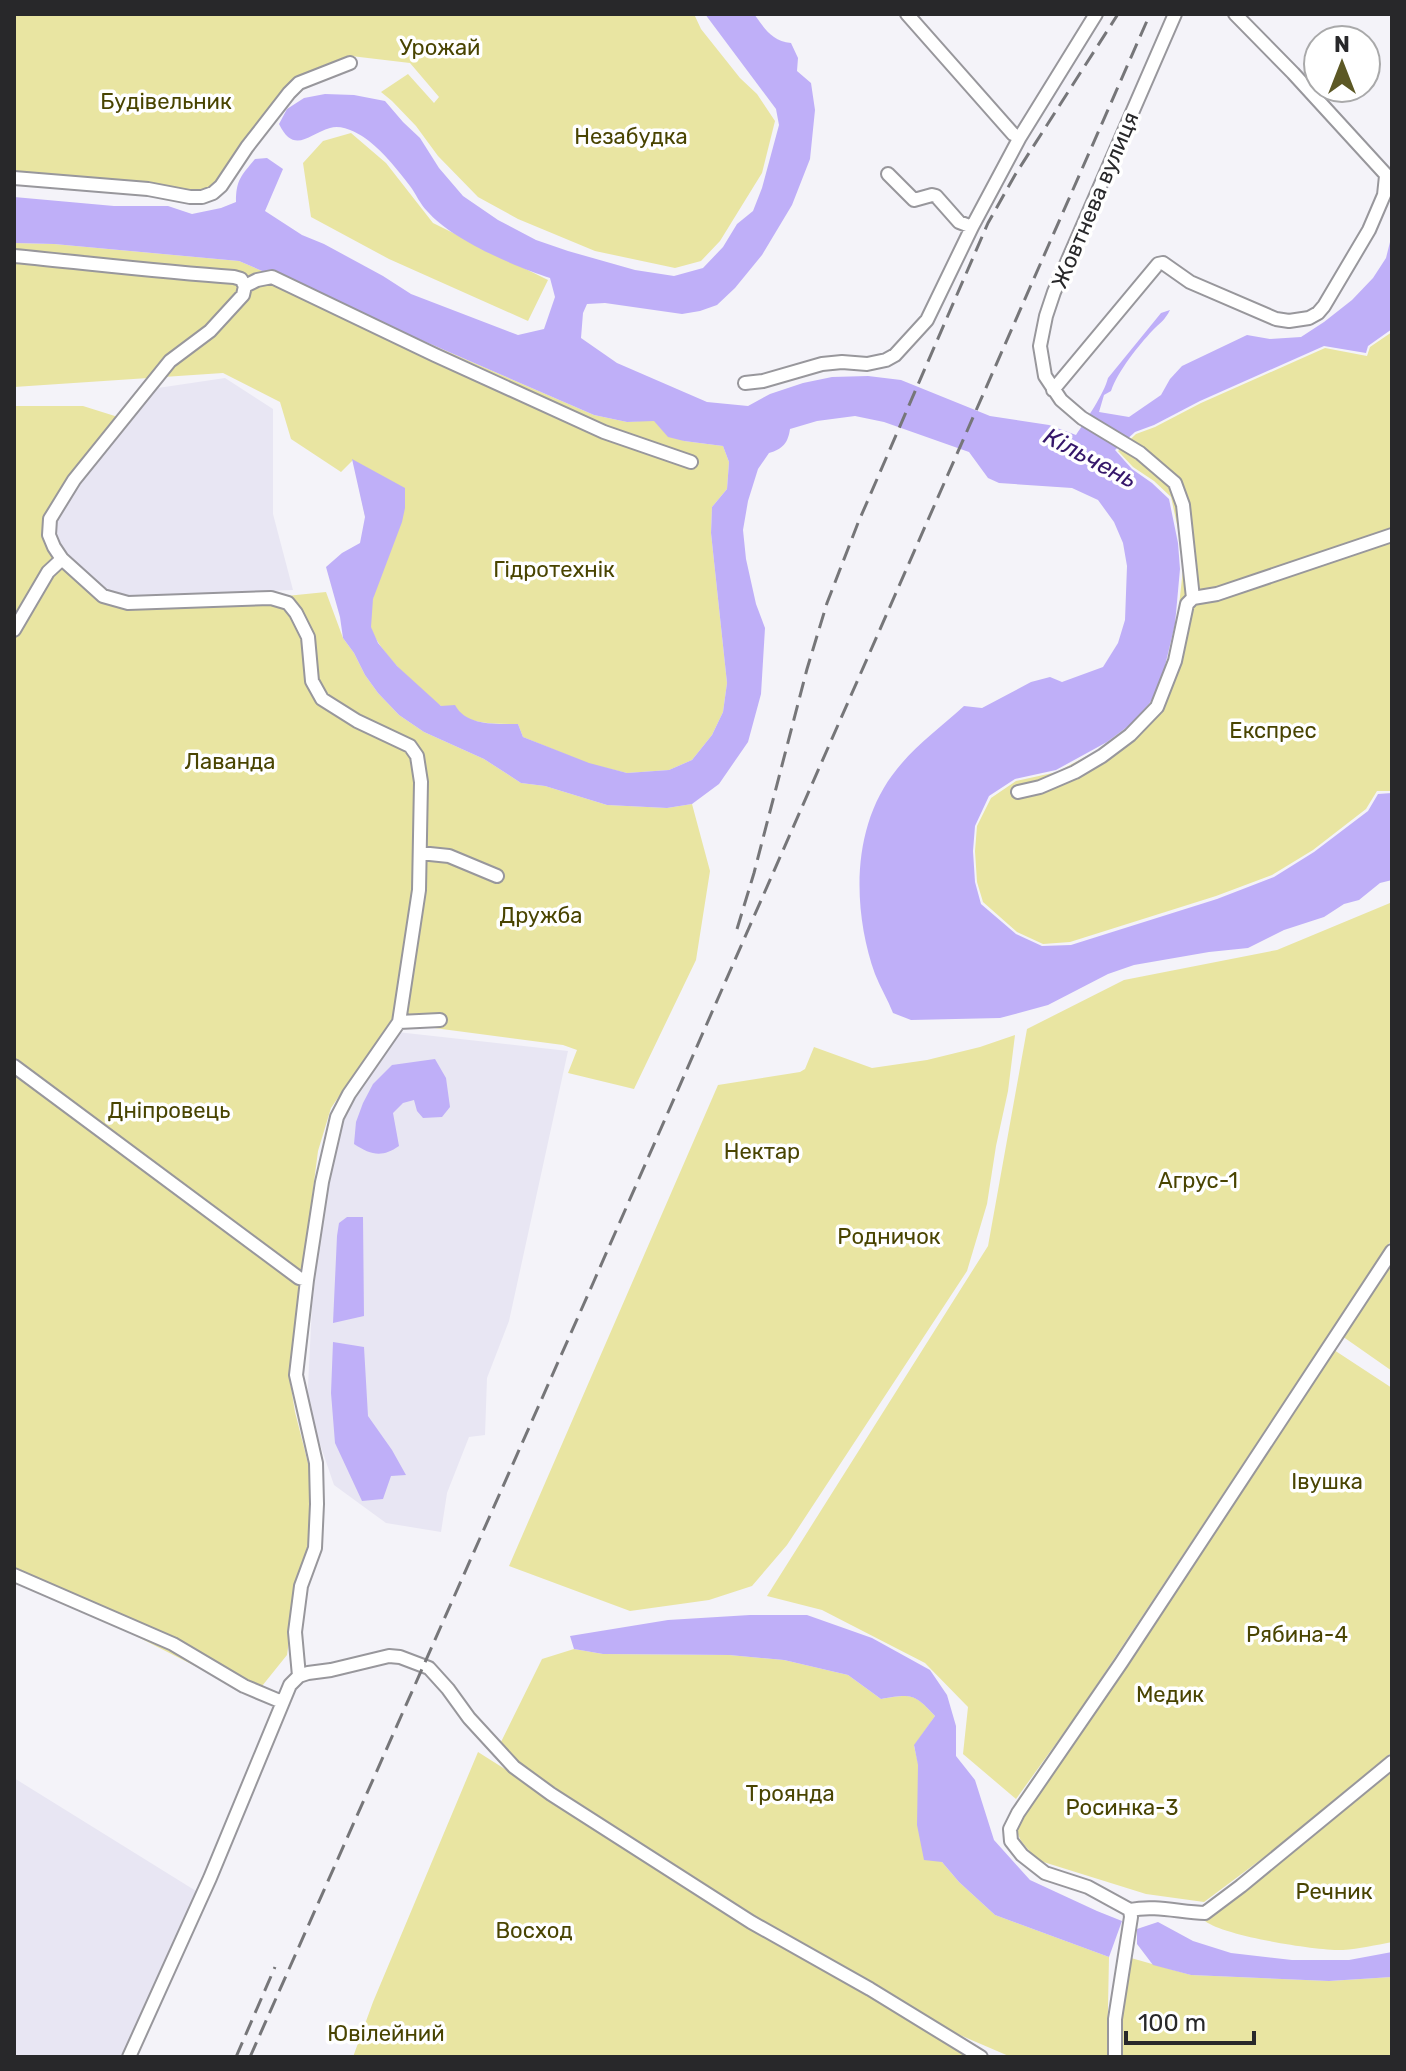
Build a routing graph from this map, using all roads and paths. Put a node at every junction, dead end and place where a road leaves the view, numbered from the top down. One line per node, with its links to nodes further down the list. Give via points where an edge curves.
1 (907, 14): 6 (street)
2 (1096, 14): 6 (street)
3 (1175, 14): 14 (street, Жовтнева вулиця, via 1046,316 1040,346)
4 (1235, 14): 9 (street)
5 (350, 63): 8 (street, via 299,83 221,186 202,197)
6 (1020, 137): 10 (street)
7 (888, 174): 10 (street, via 914,200 936,196 959,222)
8 (14, 178)
9 (1389, 178): 14 (street, via 1369,230 1318,313 1276,319 1158,264)
10 (972, 227): 13 (street, via 927,320 895,355 867,364 822,364)
11 (14, 256): 12 (street, via 234,277)
12 (245, 286): 15 (street, via 272,277 604,432); 17 (street, via 210,331 170,361 74,480 50,519 49,535)
13 (745, 383)
14 (1053, 390): 18 (street, via 1082,418 1133,448 1175,483 1183,505)
15 (691, 462)
16 (1392, 535): 18 (street)
17 (62, 559): 19 (street, via 48,572); 21 (street, via 103,596 128,603 271,598 288,603 308,637 312,681 322,699 410,746 417,756)
18 (1193, 598): 20 (street, via 1157,707 1102,756 1075,772)
19 (14, 630)
20 (1018, 792)
21 (420, 853): 22 (street, via 449,856); 24 (street)
22 (497, 876)
23 (440, 1020): 24 (street)
24 (399, 1022): 27 (street, via 337,1117)
25 (14, 1066): 27 (street)
26 (1392, 1251): 32 (street, via 1010,1829 1011,1841 1022,1855 1045,1873 1088,1887)
27 (307, 1280): 29 (street, via 296,1375 316,1463 317,1504 315,1548 301,1586 295,1632)
28 (14, 1575): 30 (street, via 173,1644)
29 (299, 1676): 30 (street); 34 (street, via 389,1656 429,1668 514,1767 551,1794 751,1922)
30 (282, 1702): 33 (street)
31 (1392, 1762): 32 (street, via 1205,1913)
32 (1130, 1910): 35 (street)
33 (129, 2057)
34 (981, 2057)
35 (1115, 2057)

